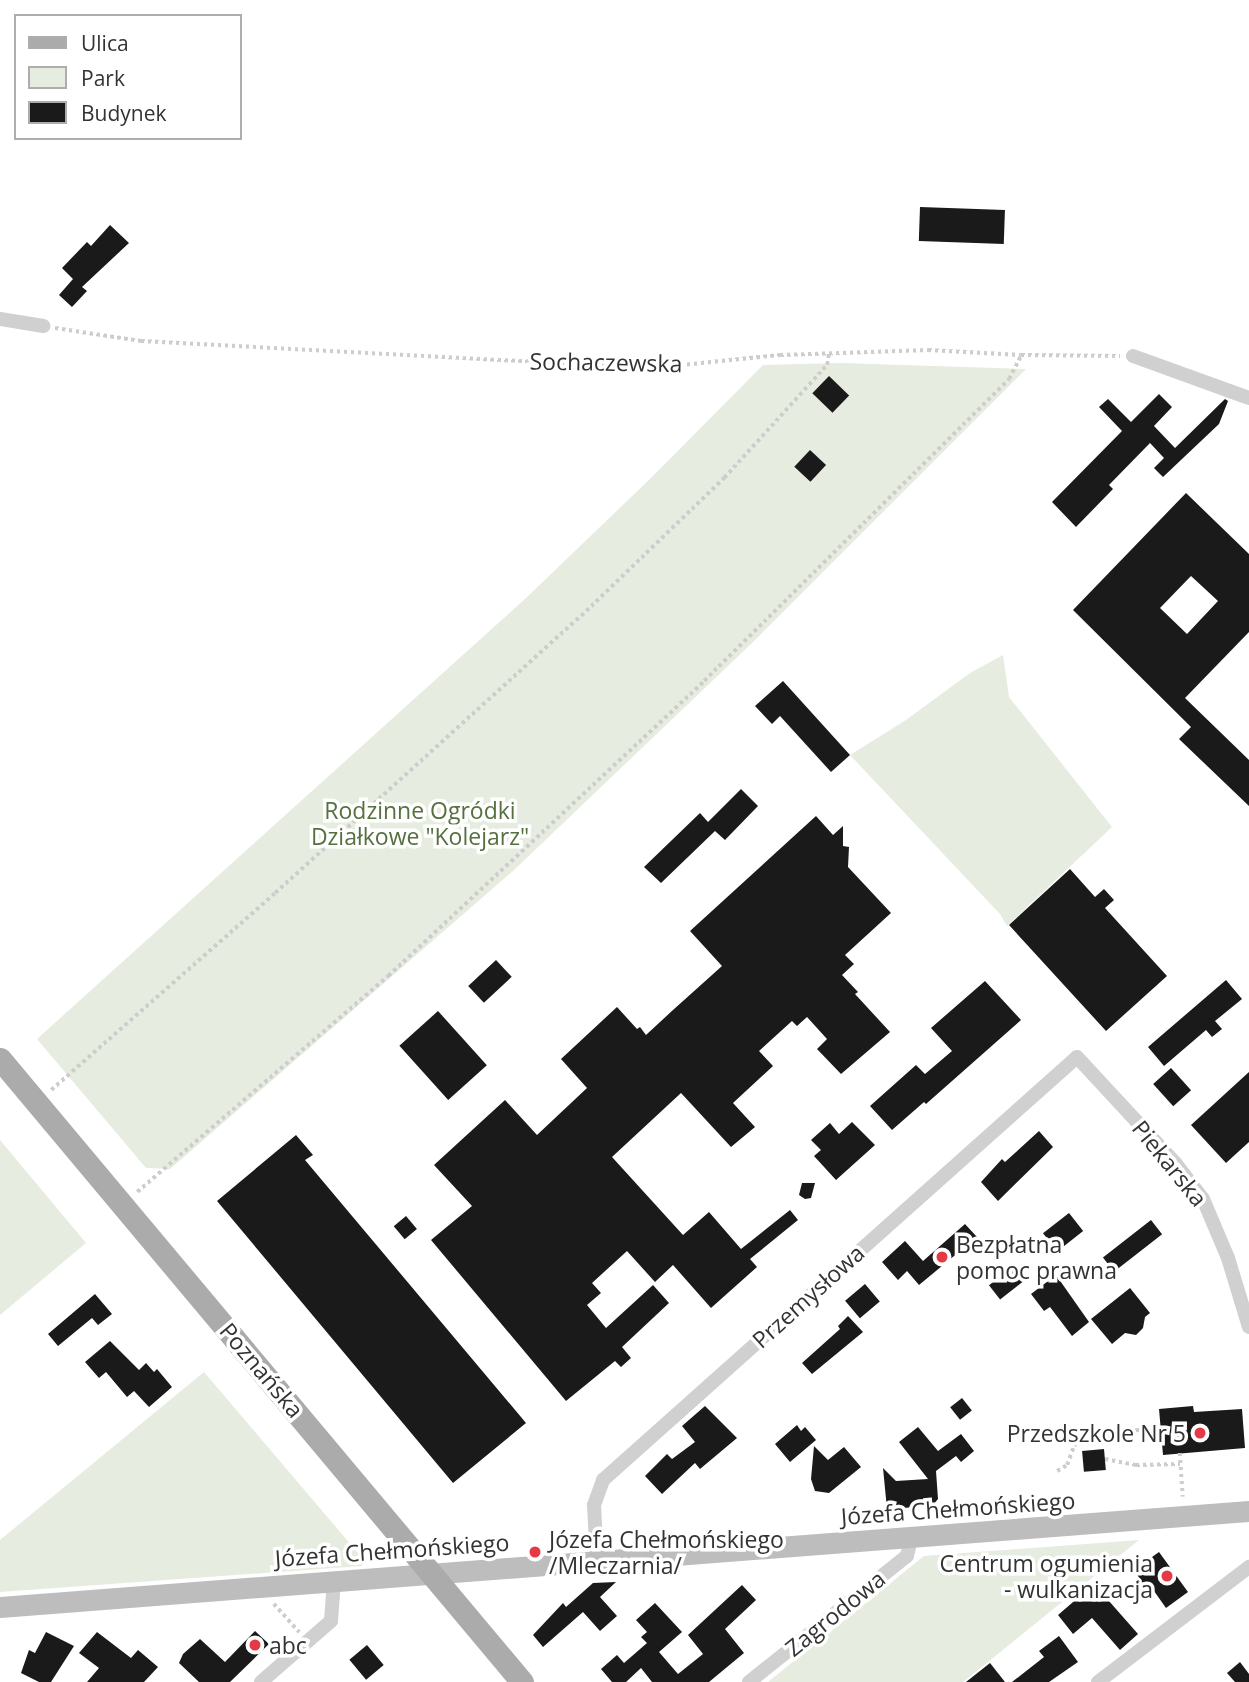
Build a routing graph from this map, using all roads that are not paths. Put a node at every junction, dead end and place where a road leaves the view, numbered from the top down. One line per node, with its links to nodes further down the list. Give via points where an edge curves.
1 (0, 319): 2 (street)
2 (43, 326)
3 (1133, 356): 4 (street)
4 (1249, 398)
5 (1077, 1057): 7 (street, Piekarska, via 1203,1199 1232,1268); 10 (street, Przemysłowa, via 603,1480 594,1505)
6 (0, 1059): 12 (main road, Poznańska)
7 (1249, 1327)
8 (1249, 1511): 9 (street, Józefa Chełmońskiego)
9 (911, 1538): 10 (street, Józefa Chełmońskiego); 17 (street, Zagrodowa, via 907,1556)
10 (597, 1562): 12 (street, Józefa Chełmońskiego)
11 (1249, 1567): 18 (street)
12 (431, 1574): 13 (street, Józefa Chełmońskiego); 16 (main road, Poznańska)
13 (334, 1580): 14 (street, Józefa Chełmońskiego); 15 (street, via 331,1621)
14 (0, 1607)
15 (261, 1682)
16 (523, 1682)
17 (749, 1682)
18 (1098, 1682)

